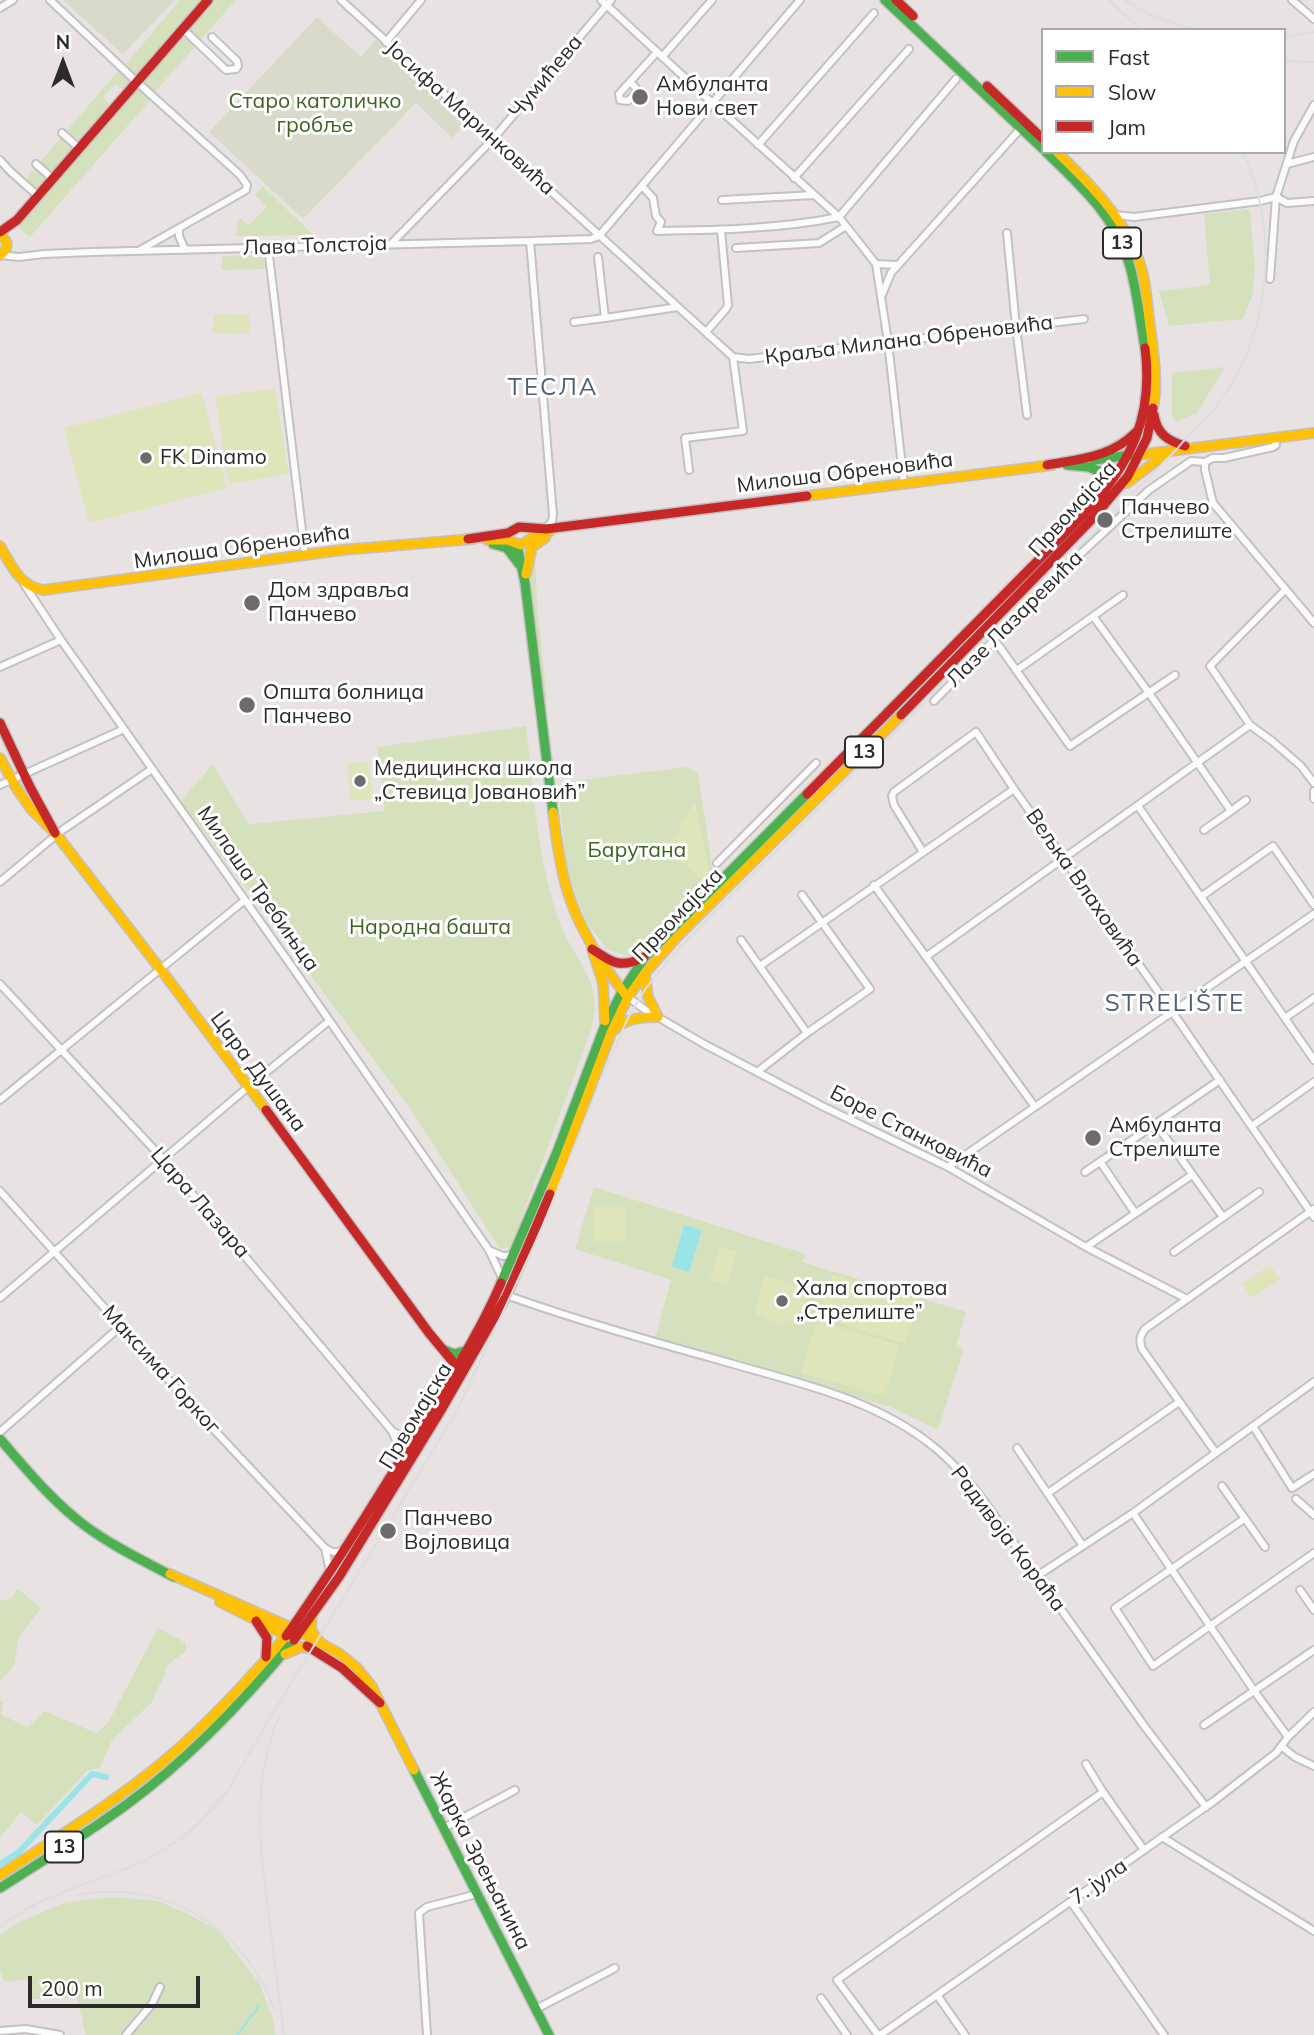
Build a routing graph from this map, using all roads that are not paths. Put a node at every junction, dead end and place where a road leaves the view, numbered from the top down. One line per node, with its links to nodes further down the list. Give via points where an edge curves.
1 (13, 0): 12 (street)
2 (50, 0): 21 (street)
3 (208, 0): 15 (main road)
4 (341, 0): 17 (street, Јосифа Маринковића)
5 (421, 0): 17 (street)
6 (712, 0): 19 (street)
7 (800, 0): 23 (street)
8 (886, 0): 25 (main road, 13)
9 (895, 0): 25 (main road, 13)
10 (1292, 0): 14 (street)
11 (607, 2): 19 (street); 28 (street, Чумићева)
12 (0, 8)
13 (874, 13): 29 (street)
14 (1314, 19)
15 (183, 29): 16 (street, via 226,70 236,69 237,61); 21 (main road)
16 (212, 37)
17 (386, 41): 28 (street, Јосифа Маринковића)
18 (909, 48): 38 (street)
19 (659, 54): 22 (street); 23 (street)
20 (956, 79): 47 (street)
21 (137, 82): 31 (main road); 52 (street, via 247,186 241,194)
22 (630, 82)
23 (712, 103): 29 (street); 40 (street)
24 (1314, 105): 37 (street)
25 (1024, 125): 27 (main road, 13); 30 (main road, 13); 68 (street)
26 (62, 133): 31 (street)
27 (1041, 138)
28 (493, 139): 56 (street, Јосифа Маринковића); 59 (street, Чумићева)
29 (758, 145): 38 (street)
30 (1041, 147)
31 (79, 148): 39 (main road)
32 (1047, 154): 81 (main road, 13, via 1095,201 1123,245 1136,283 1146,359)
33 (1059, 154): 46 (main road, 13)
34 (1314, 157): 37 (street)
35 (0, 160): 42 (street)
36 (36, 164): 39 (street)
37 (1287, 164): 43 (street)
38 (794, 178): 41 (street)
39 (52, 179): 42 (main road)
40 (642, 186): 53 (street, via 655,201 661,222 657,231); 56 (street)
41 (814, 195): 44 (street); 47 (street)
42 (38, 196): 49 (main road)
43 (1276, 197): 45 (street, via 1287,203); 48 (street); 69 (street)
44 (722, 200)
45 (1314, 201)
46 (1115, 215): 48 (street); 51 (main road, 13)
47 (839, 217): 50 (street); 53 (street)
48 (1134, 217): 51 (street)
49 (17, 220): 55 (main road); 58 (main road)
50 (846, 226): 61 (street, via 818,243); 67 (street)
51 (1122, 226): 79 (main road, 13, via 1143,278 1156,380)
52 (178, 228): 62 (street); 63 (street)
53 (721, 230): 76 (street, via 728,305)
54 (1007, 233): 75 (street)
55 (0, 234): 58 (main road)
56 (599, 236): 57 (street, Лава Толстоја); 71 (street, Јосифа Маринковића)
57 (530, 241): 59 (street, Лава Толстоја); 96 (street, via 553,518)
58 (7, 244): 64 (main road); 65 (street, Лава Толстоја, via 17,253)
59 (391, 244): 60 (street, Лава Толстоја)
60 (268, 247): 62 (street, Лава Толстоја); 102 (street)
61 (736, 248)
62 (185, 250): 63 (street, Лава Толстоја)
63 (138, 251): 65 (street, Лава Толстоја)
64 (0, 255): 65 (street, Лава Толстоја)
65 (30, 255)
66 (598, 257): 72 (street)
67 (876, 264): 68 (street); 70 (street)
68 (898, 265): 70 (street)
69 (1270, 279)
70 (881, 297): 77 (street)
71 (678, 307): 72 (street); 76 (street, Јосифа Маринковића)
72 (605, 318): 74 (street)
73 (1084, 319): 75 (street, Краља Милана Обреновића)
74 (574, 323)
75 (1016, 327): 77 (street, Краља Милана Обреновића); 80 (street)
76 (706, 332): 78 (street, Јосифа Маринковића)
77 (888, 342): 78 (street, Краља Милана Обреновића, via 749,359); 91 (street)
78 (733, 357): 90 (street, via 743,431 685,438)
79 (1154, 411): 84 (main road, via 1162,436); 86 (main road, 13)
80 (1027, 415)
81 (1143, 415): 87 (main road, 13); 89 (main road, via 1136,433 1122,447)
82 (1314, 433): 83 (main road, Милоша Обреновића)
83 (1275, 438): 84 (main road, Милоша Обреновића); 88 (street, via 1273,447)
84 (1190, 447): 85 (main road, Милоша Обреновића)
85 (1171, 450): 86 (main road, Милоша Обреновића); 92 (main road)
86 (1140, 454): 87 (main road, Милоша Обреновића); 92 (main road, Првомајска / 13)
87 (1130, 455): 89 (main road, Милоша Обреновића); 93 (main road, Првомајска / 13)
88 (1205, 462): 106 (street, via 1213,503); 111 (street, Лазе Лазаревића, via 1196,460 1179,468 1132,505)
89 (1052, 465): 91 (main road, Милоша Обреновића); 93 (main road, via 1101,472)
90 (689, 470)
91 (904, 484): 96 (main road, Милоша Обреновића)
92 (1117, 491): 155 (main road, Првомајска / 13)
93 (1103, 494): 151 (main road, Првомајска / 13)
94 (525, 528): 95 (main road); 96 (main road); 99 (main road)
95 (513, 530): 97 (main road); 100 (main road)
96 (550, 530): 99 (main road, Милоша Обреновића); 103 (main road, via 532,547)
97 (468, 539): 98 (main road); 102 (main road, Милоша Обреновића)
98 (478, 540): 100 (main road); 103 (main road, via 507,548)
99 (528, 541): 100 (main road); 103 (main road)
100 (514, 542): 103 (main road)
101 (0, 546): 104 (main road, Милоша Требињца)
102 (305, 555): 105 (main road, Милоша Обреновића)
103 (524, 574): 149 (main road, via 559,861 572,909)
104 (23, 582): 105 (main road, Милоша Обреновића); 108 (street, Милоша Требињца)
105 (44, 590): 108 (street)
106 (1285, 590): 110 (street); 119 (street, via 1210,666)
107 (1123, 595): 109 (street)
108 (38, 606): 112 (street, Милоша Требињца)
109 (1093, 616): 114 (street); 116 (street)
110 (1314, 623)
111 (994, 639): 114 (street); 117 (street, Лазе Лазаревића)
112 (61, 640): 113 (street); 120 (street, Милоша Требињца)
113 (0, 667)
114 (1017, 670): 116 (street, via 1070,746)
115 (1175, 675): 116 (street)
116 (1149, 693): 123 (street)
117 (934, 701)
118 (0, 723): 125 (main road, Цара Душана)
119 (1250, 725): 123 (street); 127 (street, via 1301,766)
120 (124, 729): 124 (street, Милоша Требињца); 125 (street)
121 (0, 758): 126 (main road, Цара Душана)
122 (816, 763): 139 (street)
123 (1197, 764): 133 (street); 134 (street)
124 (152, 769): 136 (street); 144 (street, Милоша Требињца)
125 (24, 775): 126 (street); 136 (main road, Цара Душана)
126 (12, 780): 128 (street); 136 (main road, Цара Душана, via 38,818)
127 (1314, 783)
128 (0, 785)
129 (1014, 789): 137 (street); 137 (street, Вељка Влаховића, via 976,732 892,796); 138 (street, Вељка Влаховића)
130 (1314, 791): 131 (street)
131 (1314, 799)
132 (1246, 800): 134 (street)
133 (1138, 806): 138 (street); 143 (street)
134 (1231, 811): 135 (street)
135 (1205, 830)
136 (56, 834): 140 (street); 154 (main road, Цара Душана)
137 (923, 852): 141 (street)
138 (1064, 858): 150 (street); 159 (street, Вељка Влаховића)
139 (717, 863)
140 (0, 882)
141 (874, 885): 147 (street); 150 (street)
142 (802, 895): 147 (street)
143 (1202, 896): 145 (street, via 1273,846); 152 (street)
144 (245, 900): 154 (street); 162 (street, Милоша Требињца)
145 (1314, 905)
146 (1314, 914): 152 (street)
147 (822, 923): 153 (street); 164 (street, via 870,989)
148 (741, 940): 153 (street)
149 (592, 949): 151 (main road, via 623,965); 157 (main road); 163 (main road, via 603,983)
150 (927, 956): 172 (street)
151 (645, 957): 157 (main road, Првомајска / 13)
152 (1246, 960): 159 (street); 161 (street)
153 (760, 966): 164 (street)
154 (160, 969): 165 (street); 170 (main road, Цара Душана)
155 (645, 973): 157 (main road, Првомајска / 13); 160 (main road, via 648,997)
156 (0, 984): 165 (street, Цара Лазара)
157 (625, 994): 160 (street, Боре Станковића); 163 (main road, Првомајска / 13)
158 (1314, 998): 161 (street)
159 (1172, 1011): 168 (street, Вељка Влаховића); 172 (street)
160 (658, 1017): 163 (main road, via 636,1017); 167 (street, Боре Станковића)
161 (1285, 1018): 166 (street)
162 (329, 1021): 170 (street); 186 (street, Милоша Требињца)
163 (608, 1029): 189 (main road, Првомајска / 13); 191 (main road, Првомајска / 13, via 542,1215)
164 (807, 1033): 167 (street)
165 (62, 1050): 171 (street); 175 (street, Цара Лазара)
166 (1314, 1060)
167 (757, 1072): 177 (street, Боре Станковића)
168 (1220, 1080): 173 (street); 174 (street, Вељка Влаховића)
169 (1314, 1082): 174 (street)
170 (248, 1087): 175 (street); 195 (main road, Цара Душана)
171 (0, 1100)
172 (1035, 1107): 177 (street)
173 (1156, 1124): 176 (street); 179 (street)
174 (1252, 1126): 183 (street, Вељка Влаховића)
175 (163, 1159): 187 (street); 202 (street, Цара Лазара)
176 (1101, 1163): 178 (street); 182 (street)
177 (948, 1167): 185 (street, Боре Станковића)
178 (1085, 1172)
179 (1192, 1175): 182 (street); 184 (street)
180 (0, 1191): 187 (street, Максима Горког)
181 (1259, 1192): 184 (street)
182 (1135, 1213): 185 (street)
183 (1313, 1213): 193 (street)
184 (1223, 1217): 188 (street)
185 (1086, 1247): 193 (street, Боре Станковића)
186 (489, 1250): 189 (street); 190 (street, Милоша Требињца)
187 (54, 1251): 192 (street); 194 (street, Максима Горког)
188 (1174, 1252)
189 (514, 1255): 190 (main road, Првомајска / 13)
190 (503, 1279): 191 (main road, Првомајска / 13)
191 (502, 1294): 197 (main road, Првомајска / 13); 198 (main road, Првомајска / 13); 224 (street, Радивоја Кораћа, via 785,1378 884,1414 951,1463)
192 (0, 1298)
193 (1187, 1299): 200 (street, via 1145,1329 1140,1338 1142,1349)
194 (121, 1326): 203 (street); 217 (street, Максима Горког)
195 (429, 1334): 196 (main road, Цара Душана); 198 (main road, Цара Душана)
196 (444, 1350): 197 (main road, via 454,1354); 198 (main road, Цара Душана)
197 (465, 1351): 198 (main road, Првомајска / 13)
198 (458, 1373): 204 (main road, Првомајска / 13); 227 (main road, Првомајска / 13)
199 (1314, 1382): 201 (street)
200 (1179, 1402): 207 (street); 211 (street)
201 (1253, 1426): 207 (street); 209 (street, via 1292,1488)
202 (392, 1431): 204 (street, via 403,1436); 208 (street, Цара Лазара)
203 (0, 1432)
204 (416, 1433): 208 (main road, Првомајска / 13)
205 (0, 1439): 222 (main road, Жарка Зрењанина, via 83,1524)
206 (1017, 1448): 211 (street)
207 (1216, 1453): 213 (street)
208 (403, 1456): 219 (main road, Првомајска / 13)
209 (1314, 1474)
210 (1222, 1486): 215 (street)
211 (1048, 1493): 216 (street)
212 (1296, 1499): 214 (street)
213 (1133, 1513): 216 (street); 221 (street)
214 (1314, 1515)
215 (1244, 1519): 218 (street); 221 (street)
216 (1083, 1546): 224 (street)
217 (324, 1547): 219 (street, via 329,1552); 223 (street)
218 (1265, 1547)
219 (345, 1550): 223 (main road, Првомајска / 13)
220 (1314, 1553): 229 (street)
221 (1171, 1570): 229 (street); 229 (street, via 1115,1608 1153,1666)
222 (170, 1574): 228 (main road, Жарка Зрењанина); 230 (main road, Жарка Зрењанина)
223 (330, 1574): 230 (main road, Првомајска / 13)
224 (1037, 1576): 246 (street, Радивоја Кораћа)
225 (1300, 1590): 226 (street)
226 (1314, 1610)
227 (313, 1614): 230 (main road, Првомајска / 13); 231 (main road, via 312,1633)
228 (256, 1621): 230 (main road, Жарка Зрењанина); 235 (main road, via 269,1640)
229 (1209, 1626): 236 (street)
230 (293, 1634): 231 (main road, Жарка Зрењанина); 232 (main road, Жарка Зрењанина); 234 (main road, 13); 235 (main road, 13)
231 (321, 1644): 237 (main road, Жарка Зрењанина, via 359,1670)
232 (310, 1648): 234 (main road, via 296,1648); 237 (main road, Жарка Зрењанина, via 342,1668)
233 (1314, 1650): 236 (street)
234 (281, 1656): 251 (main road, 13, via 183,1758 126,1804)
235 (265, 1661): 250 (main road, 13, via 207,1722 145,1776)
236 (1255, 1692): 239 (street); 240 (street)
237 (380, 1703): 247 (main road, Жарка Зрењанина)
238 (1314, 1712): 240 (street, 7. јула)
239 (1204, 1725)
240 (1288, 1737): 241 (street, 7. јула)
241 (1281, 1746): 243 (street); 246 (street, 7. јула)
242 (1086, 1764): 245 (street)
243 (1314, 1766)
244 (514, 1790): 247 (street)
245 (1103, 1792): 249 (street); 266 (street, via 837,1980)
246 (1206, 1807): 248 (street, 7. јула)
247 (444, 1828): 252 (main road, Жарка Зрењанина)
248 (1162, 1838): 249 (street, 7. јула); 254 (street)
249 (1144, 1850): 253 (street, 7. јула)
250 (0, 1875)
251 (0, 1888)
252 (477, 1894): 259 (main road, Жарка Зрењанина); 263 (street, via 426,1907 419,1913)
253 (1070, 1902): 257 (street, 7. јула); 268 (street)
254 (1314, 1931)
255 (615, 1968): 259 (street)
256 (160, 1987): 262 (street)
257 (937, 1995): 266 (street, 7. јула); 267 (street)
258 (821, 1998): 265 (street)
259 (536, 2009): 264 (main road, Жарка Зрењанина)
260 (0, 2031): 261 (street, via 26,2029)
261 (60, 2035)
262 (126, 2035)
263 (427, 2035)
264 (549, 2035)
265 (847, 2035)
266 (879, 2035)
267 (965, 2035)
268 (1164, 2035)

